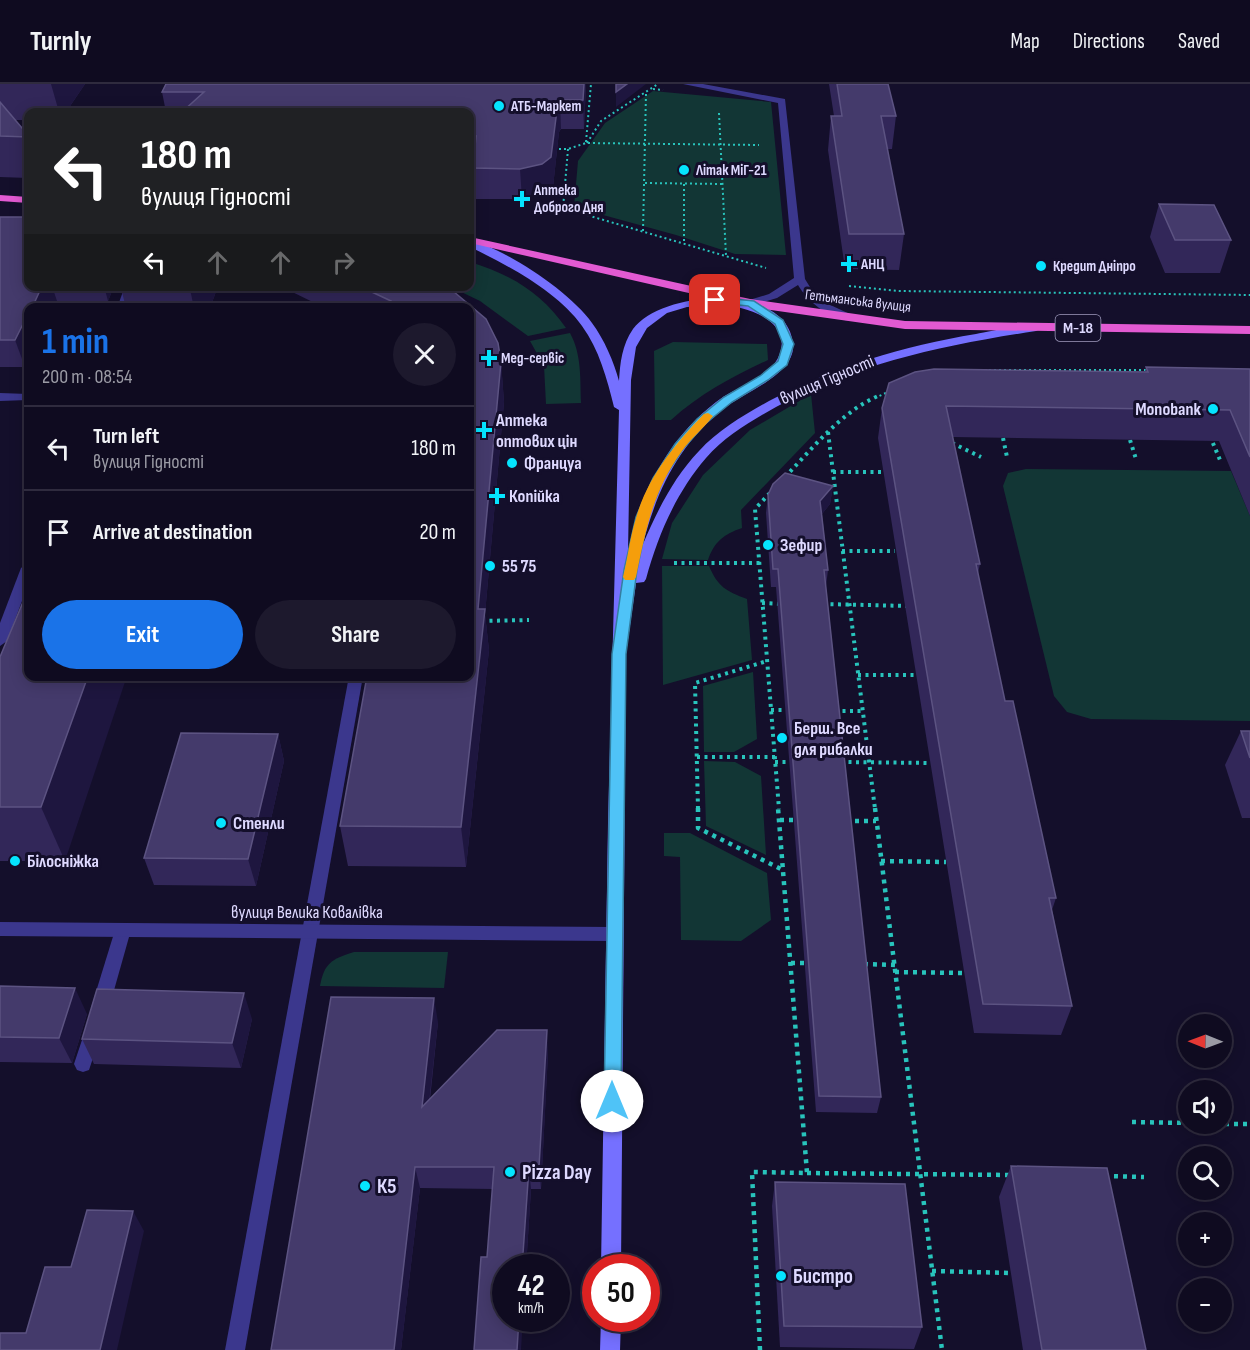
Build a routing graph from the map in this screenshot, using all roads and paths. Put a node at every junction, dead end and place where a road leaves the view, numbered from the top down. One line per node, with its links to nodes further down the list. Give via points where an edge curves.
1 (591, 84): 6 (path)
2 (658, 84): 5 (path)
3 (688, 84): 4 (street)
4 (718, 89): 8 (path); 9 (street, via 782,101)
5 (646, 93): 6 (path, via 601,121); 7 (path)
6 (586, 143): 7 (path); 11 (path)
7 (645, 144): 8 (path); 12 (path)
8 (721, 145): 9 (path); 14 (path)
9 (787, 146): 22 (street)
10 (547, 148): 11 (path)
11 (568, 149): 17 (path, via 563,208)
12 (645, 183): 13 (path); 17 (path)
13 (684, 184): 14 (path); 19 (path)
14 (723, 184): 21 (path)
15 (0, 198): 16 (highway)
16 (24, 200)
17 (643, 231): 19 (path)
18 (474, 243): 25 (highway, Гетьманська вулиця / М-18, via 549,256)
19 (684, 243): 21 (path)
20 (474, 244): 34 (main road, вулиця Гідності, via 550,288 587,324 610,369)
21 (726, 256): 22 (path)
22 (800, 279): 25 (street, вулиця Гідності, via 773,296); 26 (street, via 808,295)
23 (898, 291): 24 (path)
24 (1250, 295)
25 (750, 303): 26 (highway, Гетьманська вулиця / М-18); 34 (main road, вулиця Гідності, via 715,300 680,305 653,315 634,338 626,367); 61 (main road, вулиця Гідності, via 780,322 788,344 783,362 701,422 659,478 642,517)
26 (850, 318): 27 (highway, Гетьманська вулиця / М-18, via 905,325)
27 (1041, 327): 28 (highway, Гетьманська вулиця / М-18); 61 (main road, вулиця Гідності, via 919,347 861,363 796,390 741,423 703,454 670,500 645,553)
28 (1250, 330)
29 (983, 370): 30 (path)
30 (1157, 370)
31 (898, 387): 35 (path, via 860,404)
32 (0, 397): 33 (street)
33 (24, 397)
34 (624, 422): 61 (main road, вулиця Гідності)
35 (828, 432): 44 (path); 46 (path)
36 (1210, 436): 43 (path)
37 (1003, 438): 41 (path)
38 (1130, 440): 42 (path)
39 (951, 442): 40 (path)
40 (981, 457)
41 (1007, 457)
42 (1136, 459)
43 (1220, 460)
44 (832, 472): 45 (path); 48 (path)
45 (883, 472)
46 (779, 483)
47 (771, 492): 51 (path, via 755,509)
48 (842, 551): 49 (path); 56 (path)
49 (896, 551)
50 (672, 563): 51 (path)
51 (760, 563): 53 (path)
52 (24, 578): 60 (street)
53 (762, 603): 54 (path); 62 (path)
54 (784, 604)
55 (816, 604): 56 (path)
56 (849, 605): 57 (path); 63 (path)
57 (918, 606)
58 (530, 620): 59 (path)
59 (482, 621)
60 (0, 641)
61 (619, 654): 86 (main road, вулиця Гідності)
62 (767, 661): 66 (path); 70 (path, via 695,683)
63 (858, 675): 64 (path); 69 (path)
64 (917, 675)
65 (355, 681): 85 (street)
66 (771, 710): 67 (path); 71 (path)
67 (794, 710)
68 (828, 711): 69 (path)
69 (862, 711): 74 (path)
70 (697, 757): 71 (path); 82 (path, via 698,828)
71 (775, 759): 72 (path); 76 (path)
72 (798, 762)
73 (834, 762): 74 (path)
74 (869, 763): 75 (path); 79 (path)
75 (931, 764)
76 (780, 820): 77 (path); 82 (path)
77 (801, 820)
78 (844, 820): 79 (path)
79 (876, 821): 80 (path)
80 (881, 861): 81 (path); 90 (path)
81 (946, 862)
82 (784, 871): 87 (path)
83 (0, 929): 84 (street, вулиця Велика Ковалівка)
84 (123, 930): 85 (street, вулиця Велика Ковалівка); 93 (street)
85 (311, 932): 86 (street, вулиця Велика Ковалівка); 107 (street)
86 (614, 934): 103 (main road, вулиця Гідності)
87 (791, 963): 88 (path); 98 (path)
88 (814, 963)
89 (860, 964): 90 (path)
90 (894, 965): 91 (path)
91 (895, 972): 92 (path); 99 (path)
92 (964, 973)
93 (83, 1064)
94 (1132, 1122): 95 (path)
95 (1178, 1123)
96 (1232, 1124): 97 (path)
97 (1250, 1124)
98 (807, 1173): 99 (path); 109 (path, via 752,1172)
99 (920, 1174): 100 (path); 104 (path)
100 (1015, 1175)
101 (1097, 1176): 102 (path)
102 (1144, 1177)
103 (611, 1254)
104 (932, 1271): 105 (path); 110 (path)
105 (1011, 1273)
106 (611, 1332): 108 (main road)
107 (235, 1350)
108 (610, 1350)
109 (760, 1350)
110 (942, 1350)

